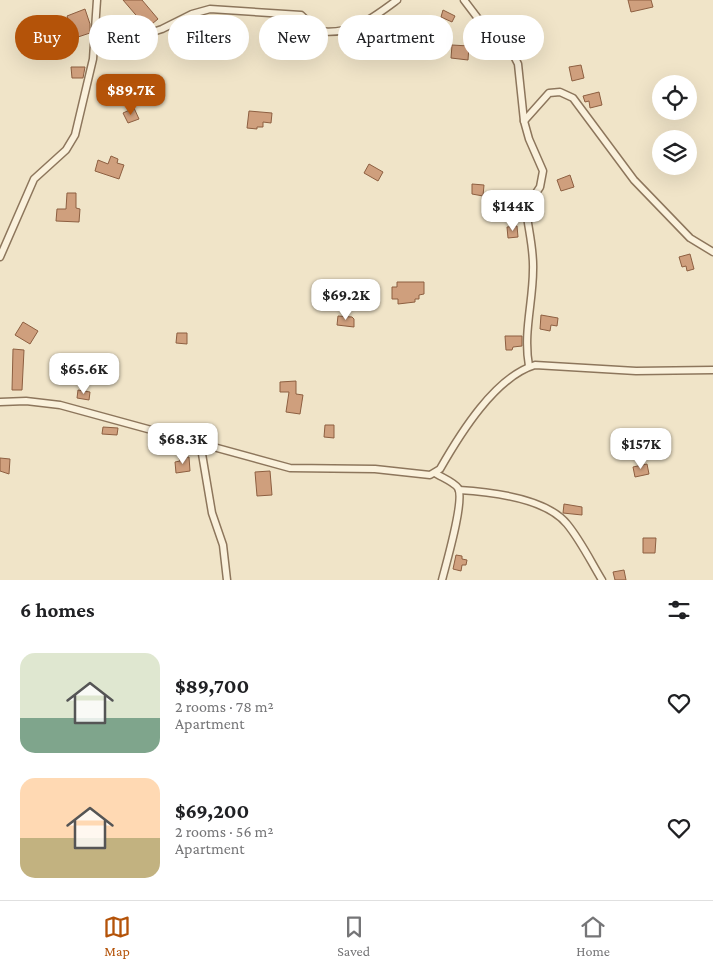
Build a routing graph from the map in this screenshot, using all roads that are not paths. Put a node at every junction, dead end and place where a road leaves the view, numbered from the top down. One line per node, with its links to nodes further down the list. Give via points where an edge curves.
1 (97, 0): 4 (street)
2 (397, 0): 5 (street, via 373,18 338,32 318,31 300,15 210,9)
3 (464, 0): 7 (street, via 489,34 513,54 518,64)
4 (96, 15)
5 (158, 30)
6 (92, 60): 9 (street, via 73,139 60,157 34,179)
7 (524, 121): 8 (street, via 548,94 560,92 572,98 634,180 690,238); 10 (street, via 543,171 540,187 526,208 533,250 527,341)
8 (713, 252)
9 (0, 257)
10 (529, 366): 11 (street, via 636,371); 14 (street, via 500,387)
11 (713, 370)
12 (0, 402): 13 (street, via 60,404)
13 (200, 442): 14 (street, via 290,468); 16 (street, via 212,513 224,550)
14 (435, 473): 15 (street)
15 (459, 490): 17 (street, via 456,523); 18 (street, via 491,492 553,512 567,523)
16 (227, 580)
17 (442, 580)
18 (602, 580)

